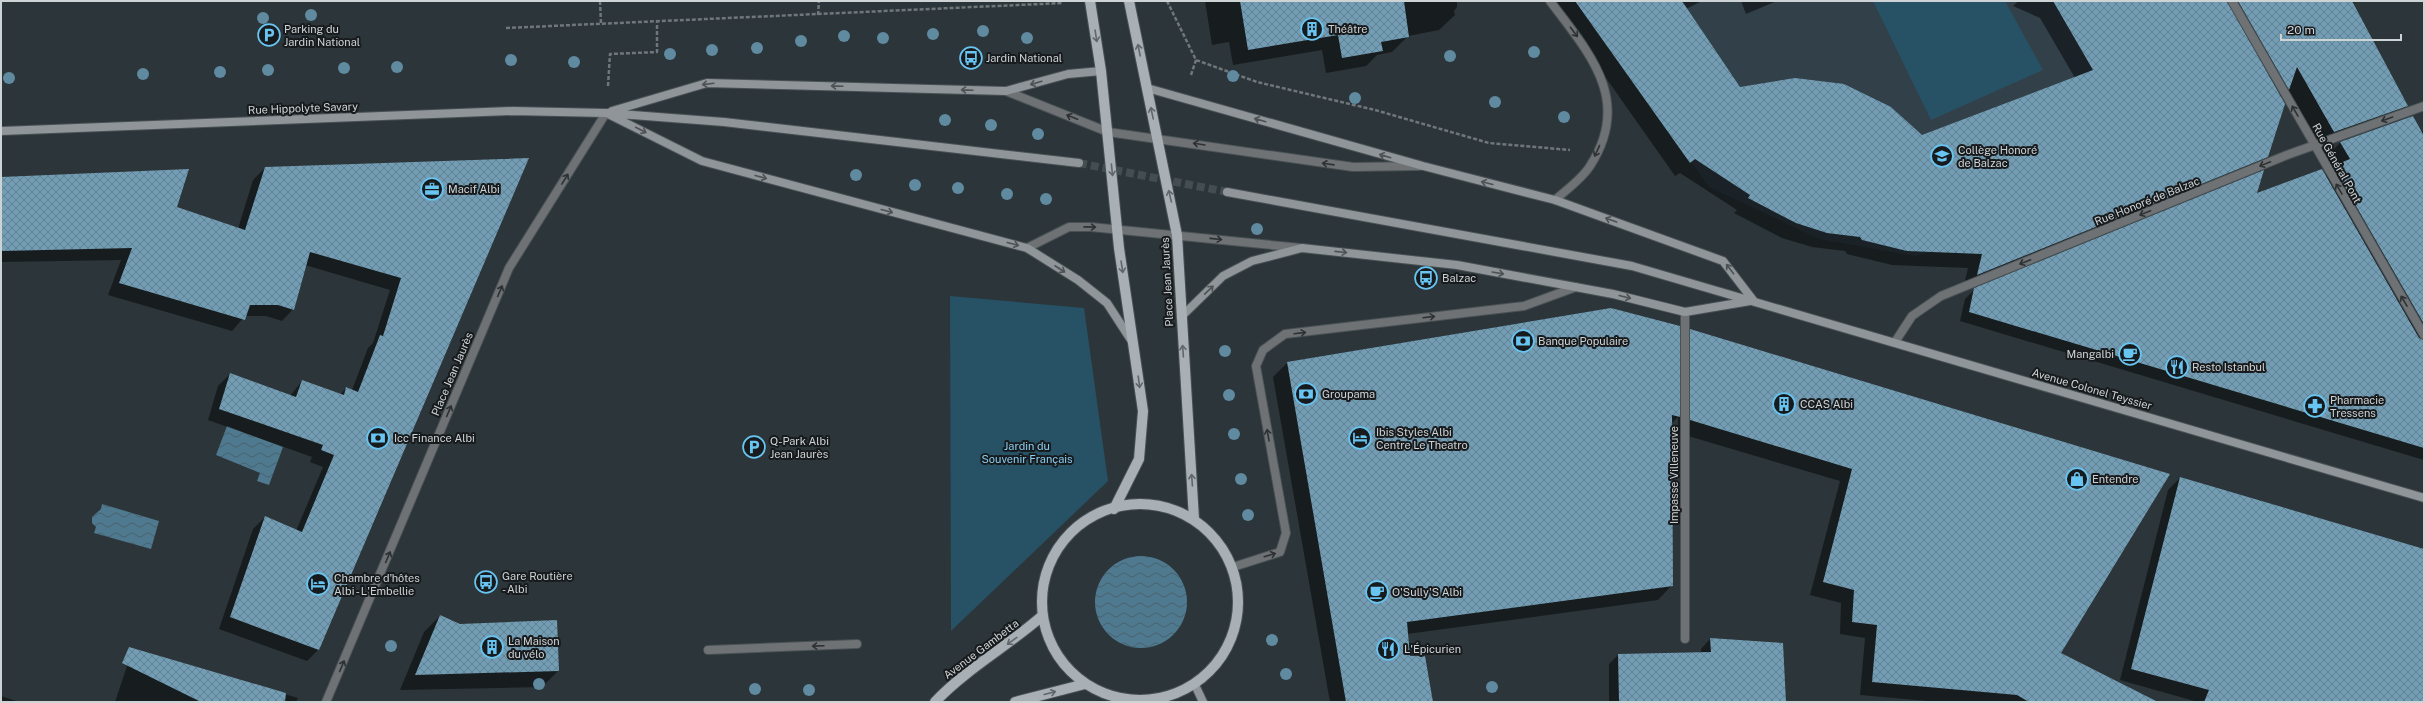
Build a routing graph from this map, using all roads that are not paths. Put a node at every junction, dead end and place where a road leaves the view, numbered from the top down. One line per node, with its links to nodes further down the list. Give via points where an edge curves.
1 (1090, 1): 5 (main road, one-way to 5)
2 (1129, 1): 6 (main road, Place Jean Jaurès, one-way to 2)
3 (1550, 1): 17 (street, one-way to 17, via 1593,58 1608,95 1606,132 1590,167)
4 (2232, 1): 13 (street, Rue Général Pont, one-way to 4)
5 (1102, 71): 7 (main road, one-way to 7, via 1068,74); 11 (main road)
6 (1147, 88): 12 (main road, Place Jean Jaurès, one-way to 6); 15 (main road, one-way to 6)
7 (1006, 91): 9 (main road, one-way to 9, via 707,83); 11 (street, one-way to 7)
8 (2424, 106): 13 (street, Rue Honoré de Balzac, one-way to 13)
9 (606, 113): 10 (main road, Rue Hippolyte Savary, via 513,111); 14 (main road, via 724,122); 20 (main road, one-way to 20, via 702,161); 39 (street, Place Jean Jaurès, one-way to 9, via 509,268)
10 (1, 131)
11 (1108, 132): 12 (street); 18 (main road, one-way to 18)
12 (1157, 138): 15 (street, one-way to 12, via 1353,167); 19 (main road, Place Jean Jaurès, one-way to 12)
13 (2314, 146): 26 (street, Rue Général Pont, one-way to 13); 27 (street, Rue Honoré de Balzac, one-way to 27, via 1941,296 1912,316)
14 (1079, 163)
15 (1422, 166): 17 (main road, one-way to 15)
16 (1227, 192): 23 (main road, Avenue Colonel Teyssier, via 1632,266)
17 (1555, 200): 23 (main road, one-way to 17, via 1723,260)
18 (1119, 229): 19 (street); 20 (street, one-way to 18, via 1069,227); 28 (main road, one-way to 28, via 1119,248)
19 (1177, 235): 21 (street, one-way to 21); 25 (main road, Place Jean Jaurès)
20 (1027, 248): 28 (main road, one-way to 28, via 1078,280 1107,303)
21 (1302, 248): 22 (main road, one-way to 22, via 1457,265); 25 (main road, one-way to 21, via 1223,276 1252,260)
22 (1576, 287): 24 (main road, one-way to 24); 32 (street, one-way to 22, via 1280,552 1286,533 1256,366 1263,350 1285,334 1524,306)
23 (1753, 300): 24 (main road); 27 (main road, Avenue Colonel Teyssier)
24 (1685, 312): 34 (street, Impasse Villeneuve)
25 (1181, 317): 31 (main road, Place Jean Jaurès, one-way to 25)
26 (2424, 335)
27 (1895, 342): 29 (main road, Avenue Colonel Teyssier)
28 (1134, 343): 30 (main road, one-way to 30, via 1143,412 1139,459)
29 (2424, 498)
30 (1114, 508): 31 (main road, via 1139,503 1166,507); 33 (main road, via 1087,519 1065,538 1050,561 1042,588)
31 (1194, 519): 32 (main road, via 1216,539)
32 (1233, 567): 38 (main road, via 1239,600 1235,633 1219,662)
33 (1042, 616): 37 (main road, via 1052,648 1072,674); 40 (main road, Avenue Gambetta, one-way to 40, via 1017,638 950,687)
34 (1685, 639)
35 (857, 644): 36 (street, one-way to 36)
36 (708, 650)
37 (1085, 684): 38 (main road, via 1131,701 1164,698); 41 (main road, one-way to 37)
38 (1195, 685): 42 (main road)
39 (326, 702)
40 (936, 702)
41 (1015, 702)
42 (1203, 702)

